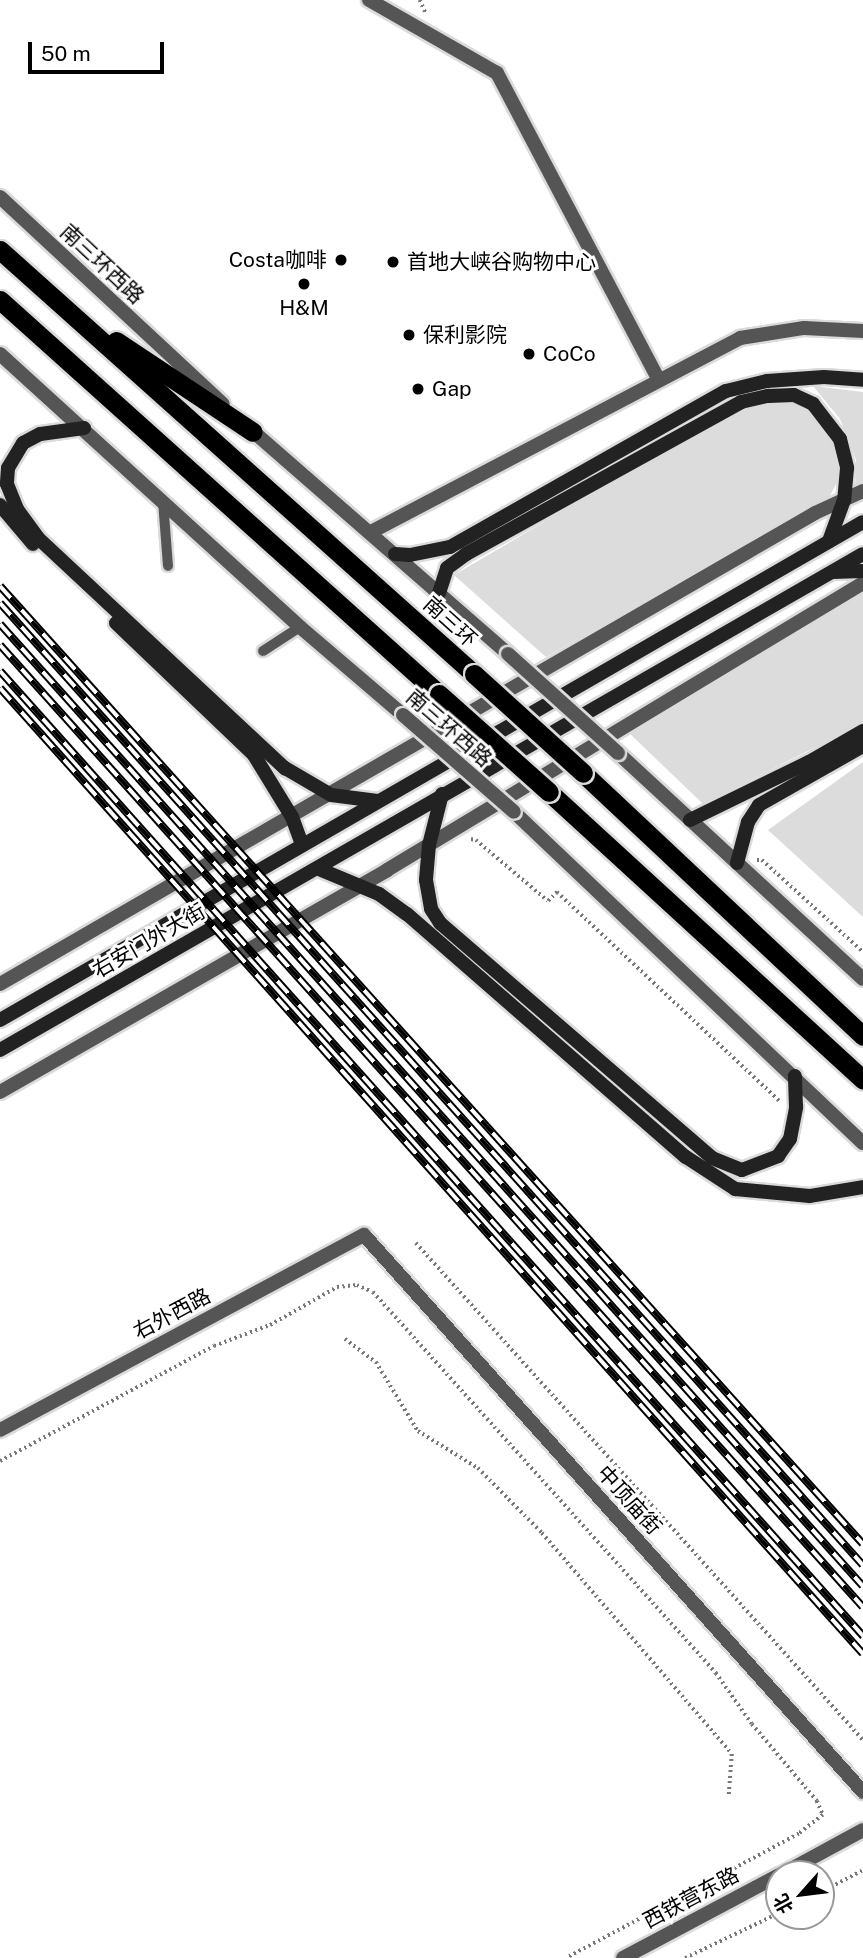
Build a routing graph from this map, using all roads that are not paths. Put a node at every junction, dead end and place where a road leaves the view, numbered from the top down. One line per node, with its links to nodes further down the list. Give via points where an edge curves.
1 (369, 0): 8 (street, via 497,73)
2 (0, 197): 11 (street, 南三环西路)
3 (0, 250): 5 (highway, 南三环)
4 (0, 300): 46 (highway, bridge)
5 (59, 304): 11 (highway); 43 (highway, 南三环, bridge, via 583,773)
6 (863, 331): 8 (street, via 804,328 740,338)
7 (0, 354): 10 (street, 南三环西路)
8 (659, 380): 17 (street)
9 (863, 380): 19 (main road, via 767,381 726,391 450,547)
10 (84, 428): 14 (street, 南三环西路); 30 (main road, via 40,434 23,443 8,468 7,484 17,509 38,538 285,768)
11 (253, 432): 17 (street, 南三环西路)
12 (863, 491): 13 (street)
13 (844, 500): 18 (main road); 25 (main road, via 847,468 841,439 813,404 794,395 741,402 466,554 447,568); 30 (street)
14 (163, 501): 21 (lane); 26 (street, 南三环西路)
15 (0, 505): 33 (main road, via 28,539 254,755)
16 (863, 522): 18 (main road, 右安门外大街)
17 (371, 531): 19 (street, 南三环西路)
18 (828, 541): 32 (main road, 右安门外大街)
19 (395, 554): 25 (street, 南三环西路)
20 (863, 554): 23 (main road, 右安门外大街)
21 (169, 566)
22 (863, 571): 23 (main road)
23 (832, 572): 31 (main road, 右安门外大街)
24 (863, 583): 36 (street)
25 (439, 593): 34 (street, 南三环西路, bridge)
26 (300, 627): 27 (lane); 45 (street, 南三环西路, bridge, via 514,812)
27 (263, 651)
28 (863, 731): 34 (main road)
29 (863, 746): 37 (main road, via 759,805 748,822)
30 (331, 794): 32 (main road); 33 (street)
31 (442, 794): 36 (main road); 38 (main road, 右安门外大街)
32 (377, 801): 35 (main road, 右安门外大街)
33 (292, 817): 35 (main road); 41 (street)
34 (690, 820): 37 (street, 南三环西路)
35 (302, 845): 42 (main road, 右安门外大街)
36 (429, 845): 39 (street); 45 (main road, via 426,880 431,909 440,923 712,1157 742,1170 778,1156 790,1139)
37 (737, 863): 40 (street, 南三环西路)
38 (319, 869): 39 (main road); 44 (main road, 右安门外大街)
39 (359, 887): 47 (street); 49 (main road, via 379,894 407,914 686,1157 735,1189 810,1196)
40 (863, 979)
41 (0, 984)
42 (0, 1020)
43 (863, 1036)
44 (0, 1050)
45 (795, 1076): 48 (street, 南三环西路)
46 (863, 1080)
47 (0, 1092)
48 (863, 1143)
49 (863, 1187)
50 (364, 1235): 51 (street, 右外西路); 52 (street, 中顶庙街)
51 (0, 1430)
52 (863, 1792)
53 (863, 1830): 54 (street, 西铁营东路)
54 (808, 1860)
55 (765, 1883): 56 (street, 西铁营东路)
56 (623, 1958)

